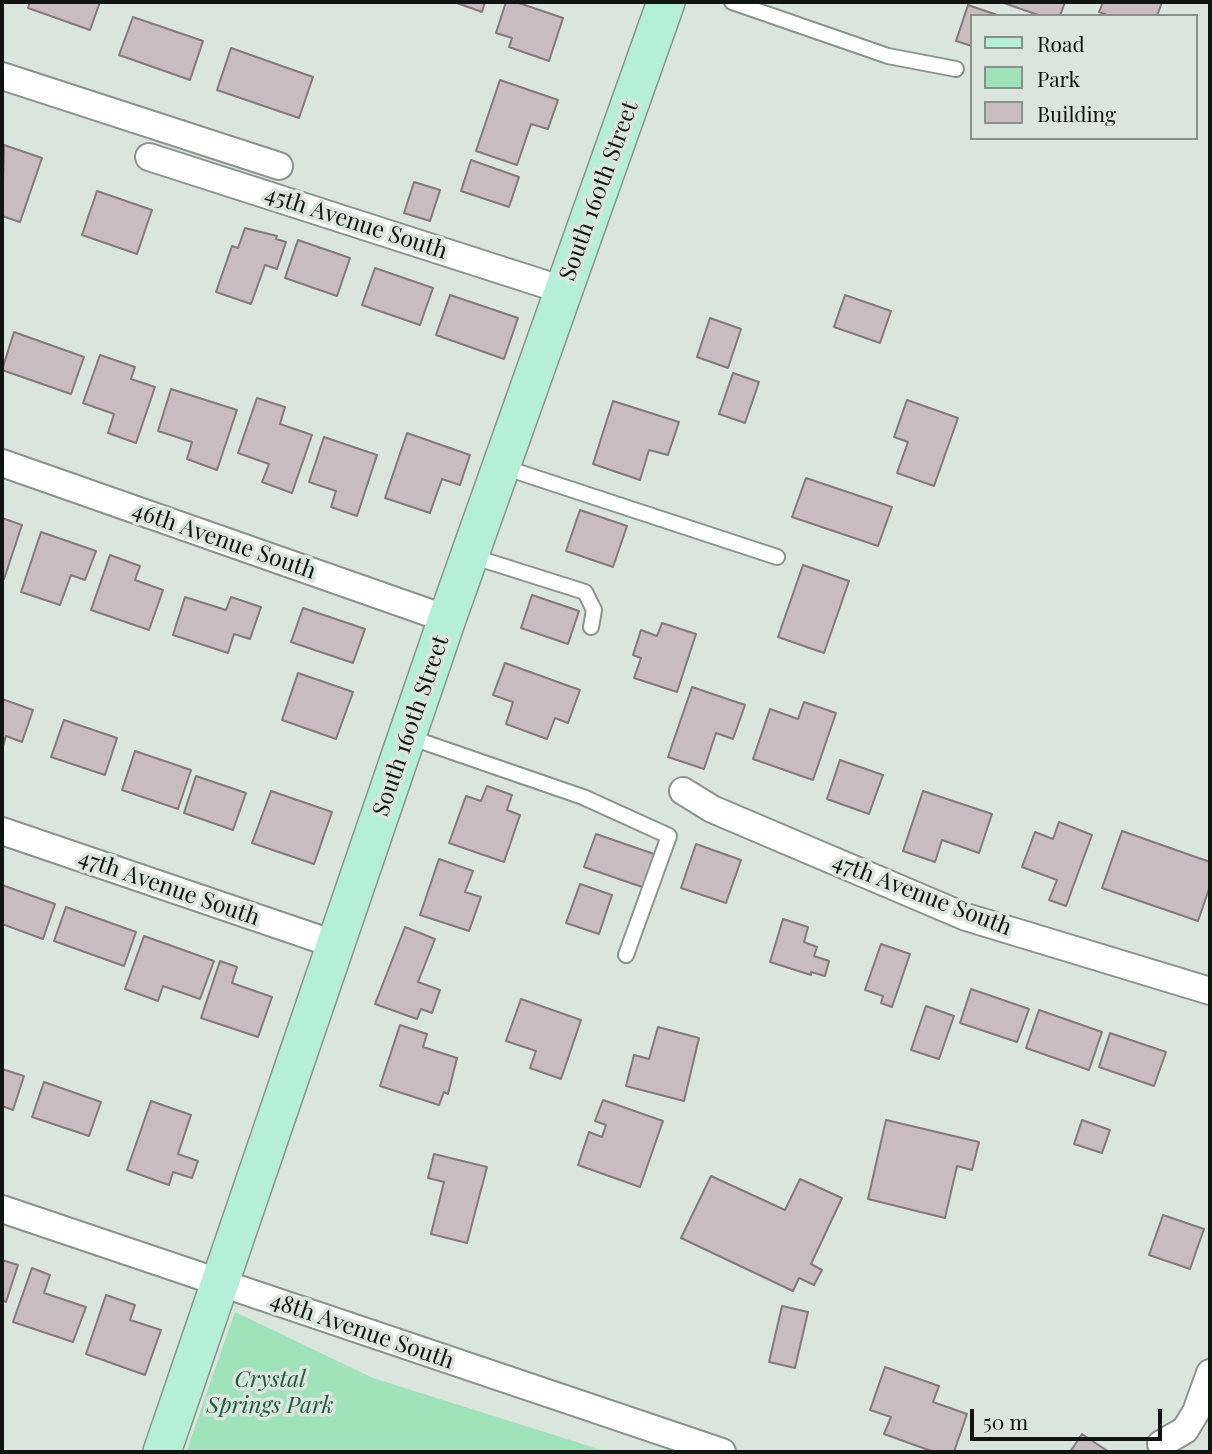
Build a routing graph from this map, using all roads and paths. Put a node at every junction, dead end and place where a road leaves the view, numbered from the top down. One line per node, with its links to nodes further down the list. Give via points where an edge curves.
1 (666, 2): 7 (street, South 160th Street)
2 (733, 2): 3 (lane, via 888,57)
3 (956, 69)
4 (2, 76): 6 (street, 45th Avenue South)
5 (149, 157): 7 (street, 45th Avenue South)
6 (279, 166)
7 (564, 290): 9 (street, South 160th Street)
8 (2, 463): 12 (street, 46th Avenue South)
9 (501, 466): 10 (street, South 160th Street); 11 (lane)
10 (470, 556): 12 (street, South 160th Street); 13 (lane, via 585,592 594,610)
11 (777, 557)
12 (447, 619): 14 (street, South 160th Street)
13 (591, 626)
14 (408, 736): 17 (street, South 160th Street); 18 (lane, via 583,797 669,836)
15 (683, 791): 19 (street, 47th Avenue South, via 712,809 965,917)
16 (2, 831): 17 (street, 47th Avenue South)
17 (337, 946): 21 (street, South 160th Street)
18 (626, 955)
19 (1210, 991)
20 (2, 1209): 21 (street, 48th Avenue South)
21 (218, 1283): 24 (street, South 160th Street); 25 (street, 48th Avenue South)
22 (1210, 1373): 23 (street, via 1185,1430)
23 (1161, 1444)
24 (162, 1452)
25 (722, 1452)

